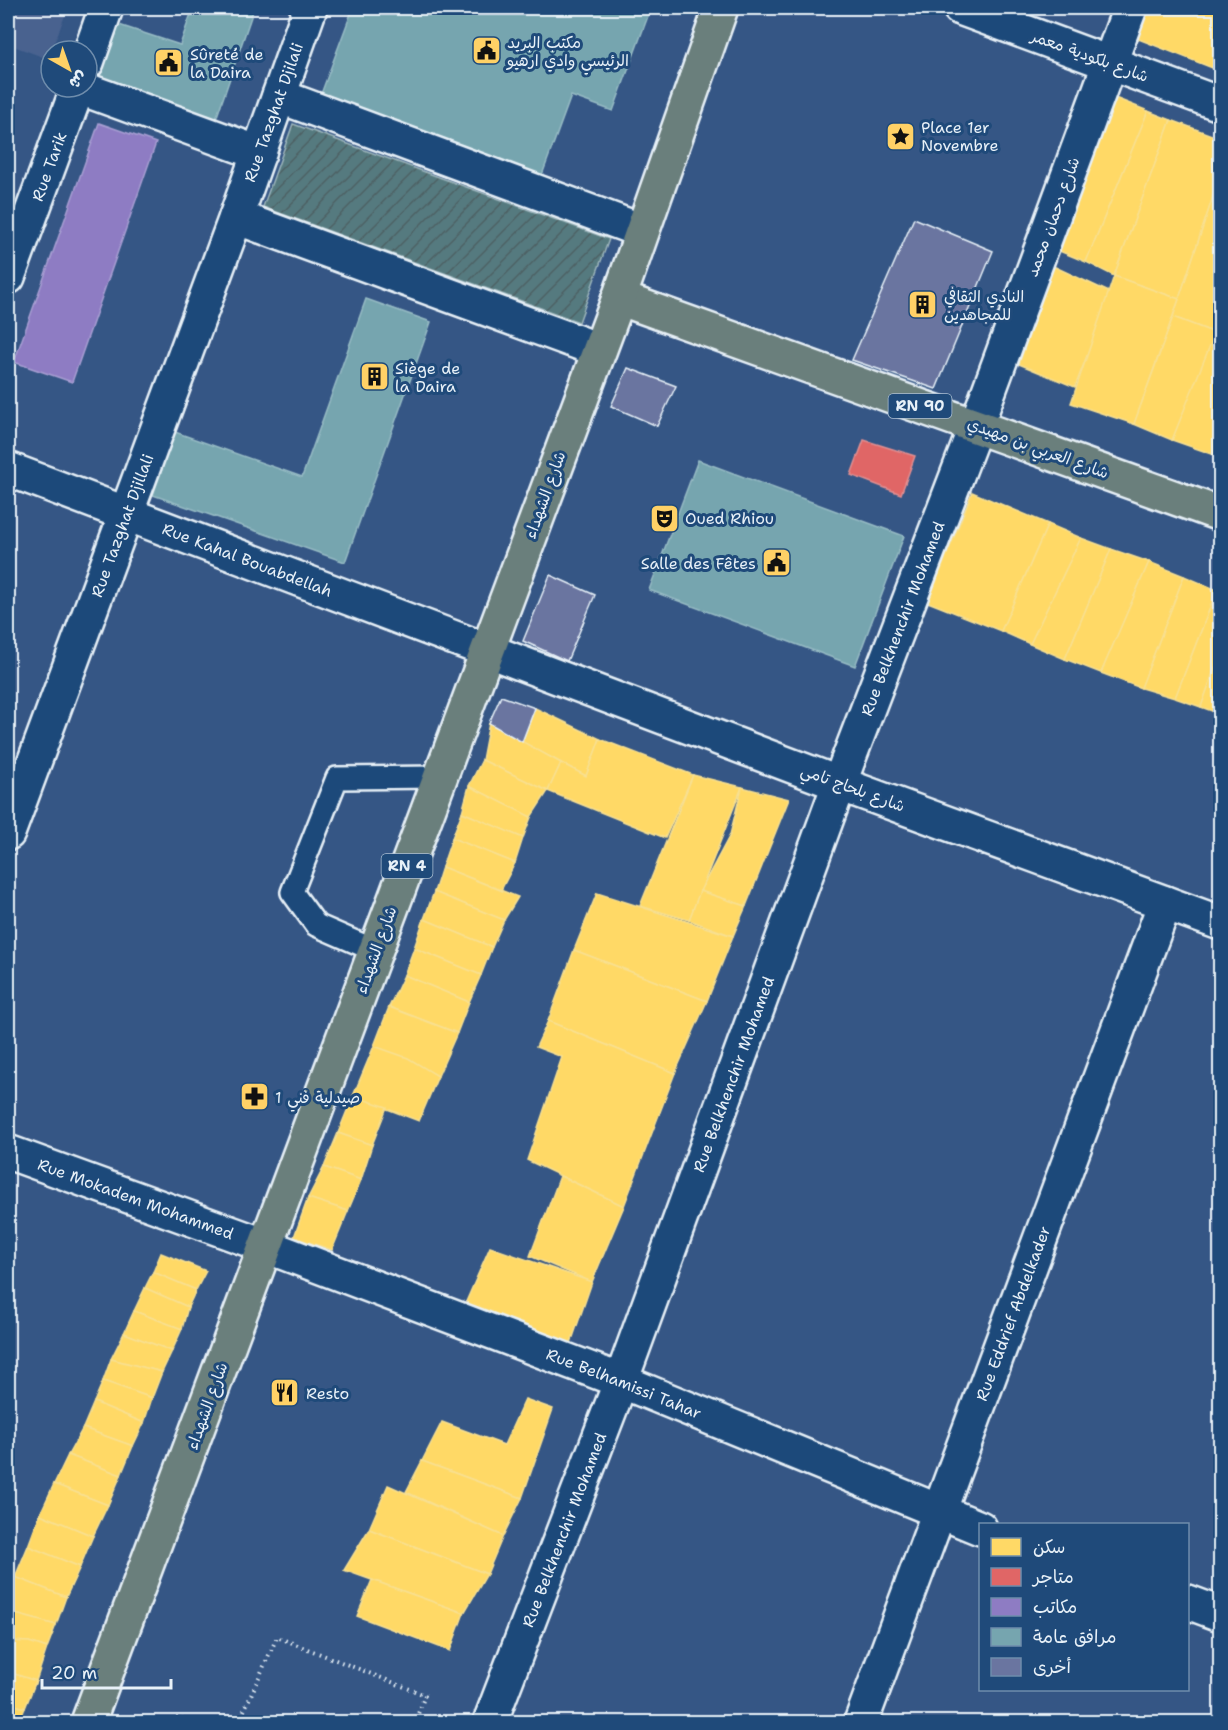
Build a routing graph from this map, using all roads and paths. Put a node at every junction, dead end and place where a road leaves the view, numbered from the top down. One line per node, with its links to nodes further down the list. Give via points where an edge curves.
1 (106, 8): 6 (street)
2 (310, 8): 9 (street, Rue Tazghat Djilali)
3 (721, 8): 14 (main road, شارع الشهداء / RN 4)
4 (960, 8): 7 (street, شارع بلكودية معمر)
5 (1130, 8): 7 (street, شارع دحمان محمد)
6 (95, 39)
7 (1108, 64): 11 (street, شارع بلكودية معمر); 18 (street, شارع دحمان محمد)
8 (99, 95): 12 (street)
9 (279, 96): 12 (street, Rue Tazghat Djilali); 14 (street)
10 (74, 99): 15 (street, Rue Tarik)
11 (1221, 104)
12 (259, 153): 13 (street, Rue Tazghat Djilali)
13 (236, 217): 17 (street); 21 (street, Rue Tazghat Djillali)
14 (642, 231): 16 (main road, شارع الشهداء / RN 4)
15 (8, 277)
16 (619, 298): 17 (main road, شارع الشهداء / RN 4); 18 (main road, شارع العربي بن مهيدي / RN 90)
17 (599, 350): 22 (main road, شارع الشهداء / RN 4)
18 (976, 426): 20 (main road, شارع العربي بن مهيدي / RN 90); 24 (street, Rue Belkhenchir Mohamed)
19 (8, 469): 21 (street, Rue Kahal Bouabdellah)
20 (1221, 514)
21 (125, 515): 22 (street, Rue Kahal Bouabdellah); 25 (street, Rue Tazghat Djillali)
22 (488, 650): 23 (main road, شارع الشهداء / RN 4); 24 (street, شارع بلحاج تامي)
23 (441, 777): 28 (main road, شارع الشهداء / RN 4); 28 (lane, via 337,778 292,892 316,925)
24 (840, 783): 26 (street, شارع بلحاج تامي); 31 (street, Rue Belkhenchir Mohamed)
25 (8, 833)
26 (1165, 903): 27 (street, شارع بلحاج تامي); 32 (street, Rue Eddrief Abdelkader)
27 (1221, 923)
28 (376, 951): 30 (main road, شارع الشهداء / RN 4)
29 (8, 1152): 30 (street, Rue Mokadem Mohammed)
30 (266, 1246): 31 (street, Rue Belhamissi Tahar); 37 (main road, شارع الشهداء / RN 4)
31 (621, 1381): 32 (street, Rue Belhamissi Tahar); 41 (street, Rue Belkhenchir Mohamed)
32 (939, 1513): 33 (street, Rue Belhamissi Tahar); 42 (street, Rue Eddrief Abdelkader)
33 (979, 1527)
34 (1189, 1602): 35 (street)
35 (1220, 1611)
36 (176, 1718): 38 (path)
37 (88, 1722)
38 (192, 1722)
39 (239, 1722): 40 (path, via 277,1637 425,1695)
40 (415, 1722)
41 (490, 1722)
42 (861, 1722)

